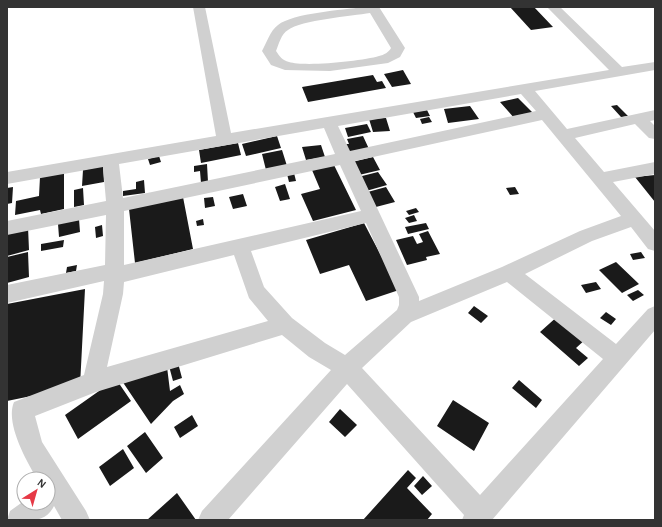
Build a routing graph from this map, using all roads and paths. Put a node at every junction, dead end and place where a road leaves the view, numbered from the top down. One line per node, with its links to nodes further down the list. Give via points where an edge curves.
1 (199, 7): 13 (street)
2 (553, 7): 5 (street)
3 (373, 8): 3 (street, via 398,48 395,54 382,60 330,67 290,67 276,62 269,51 284,26)
4 (655, 66): 5 (street)
5 (619, 72): 6 (street)
6 (525, 89): 7 (street); 10 (street)
7 (546, 114): 12 (street); 14 (street)
8 (655, 115): 9 (street)
9 (638, 119): 11 (street); 12 (street)
10 (329, 123): 13 (street); 14 (street)
11 (655, 134)
12 (564, 135): 18 (street)
13 (225, 140): 15 (street)
14 (345, 158): 19 (street); 20 (street)
15 (110, 159): 17 (street); 19 (street)
16 (655, 168): 18 (street)
17 (7, 178)
18 (600, 179): 21 (street)
19 (115, 206): 22 (street); 26 (street)
20 (372, 215): 24 (street); 29 (street, via 409,297 409,306)
21 (634, 219): 23 (street); 25 (street, via 586,236)
22 (7, 228)
23 (654, 241)
24 (240, 246): 26 (street); 30 (street, via 256,292)
25 (509, 273): 29 (street); 31 (street)
26 (114, 274): 27 (street); 33 (street, via 113,294 94,373)
27 (7, 294)
28 (655, 315): 31 (street)
29 (404, 316): 32 (street)
30 (285, 325): 32 (street, via 317,350); 33 (street)
31 (618, 358): 38 (street)
32 (347, 368): 38 (street, via 368,389); 41 (street)
33 (96, 381): 34 (street)
34 (15, 412): 35 (street)
35 (40, 471)
36 (56, 503): 40 (street)
37 (31, 511): 39 (street)
38 (477, 517)
39 (19, 520)
40 (77, 520)
41 (211, 520)

